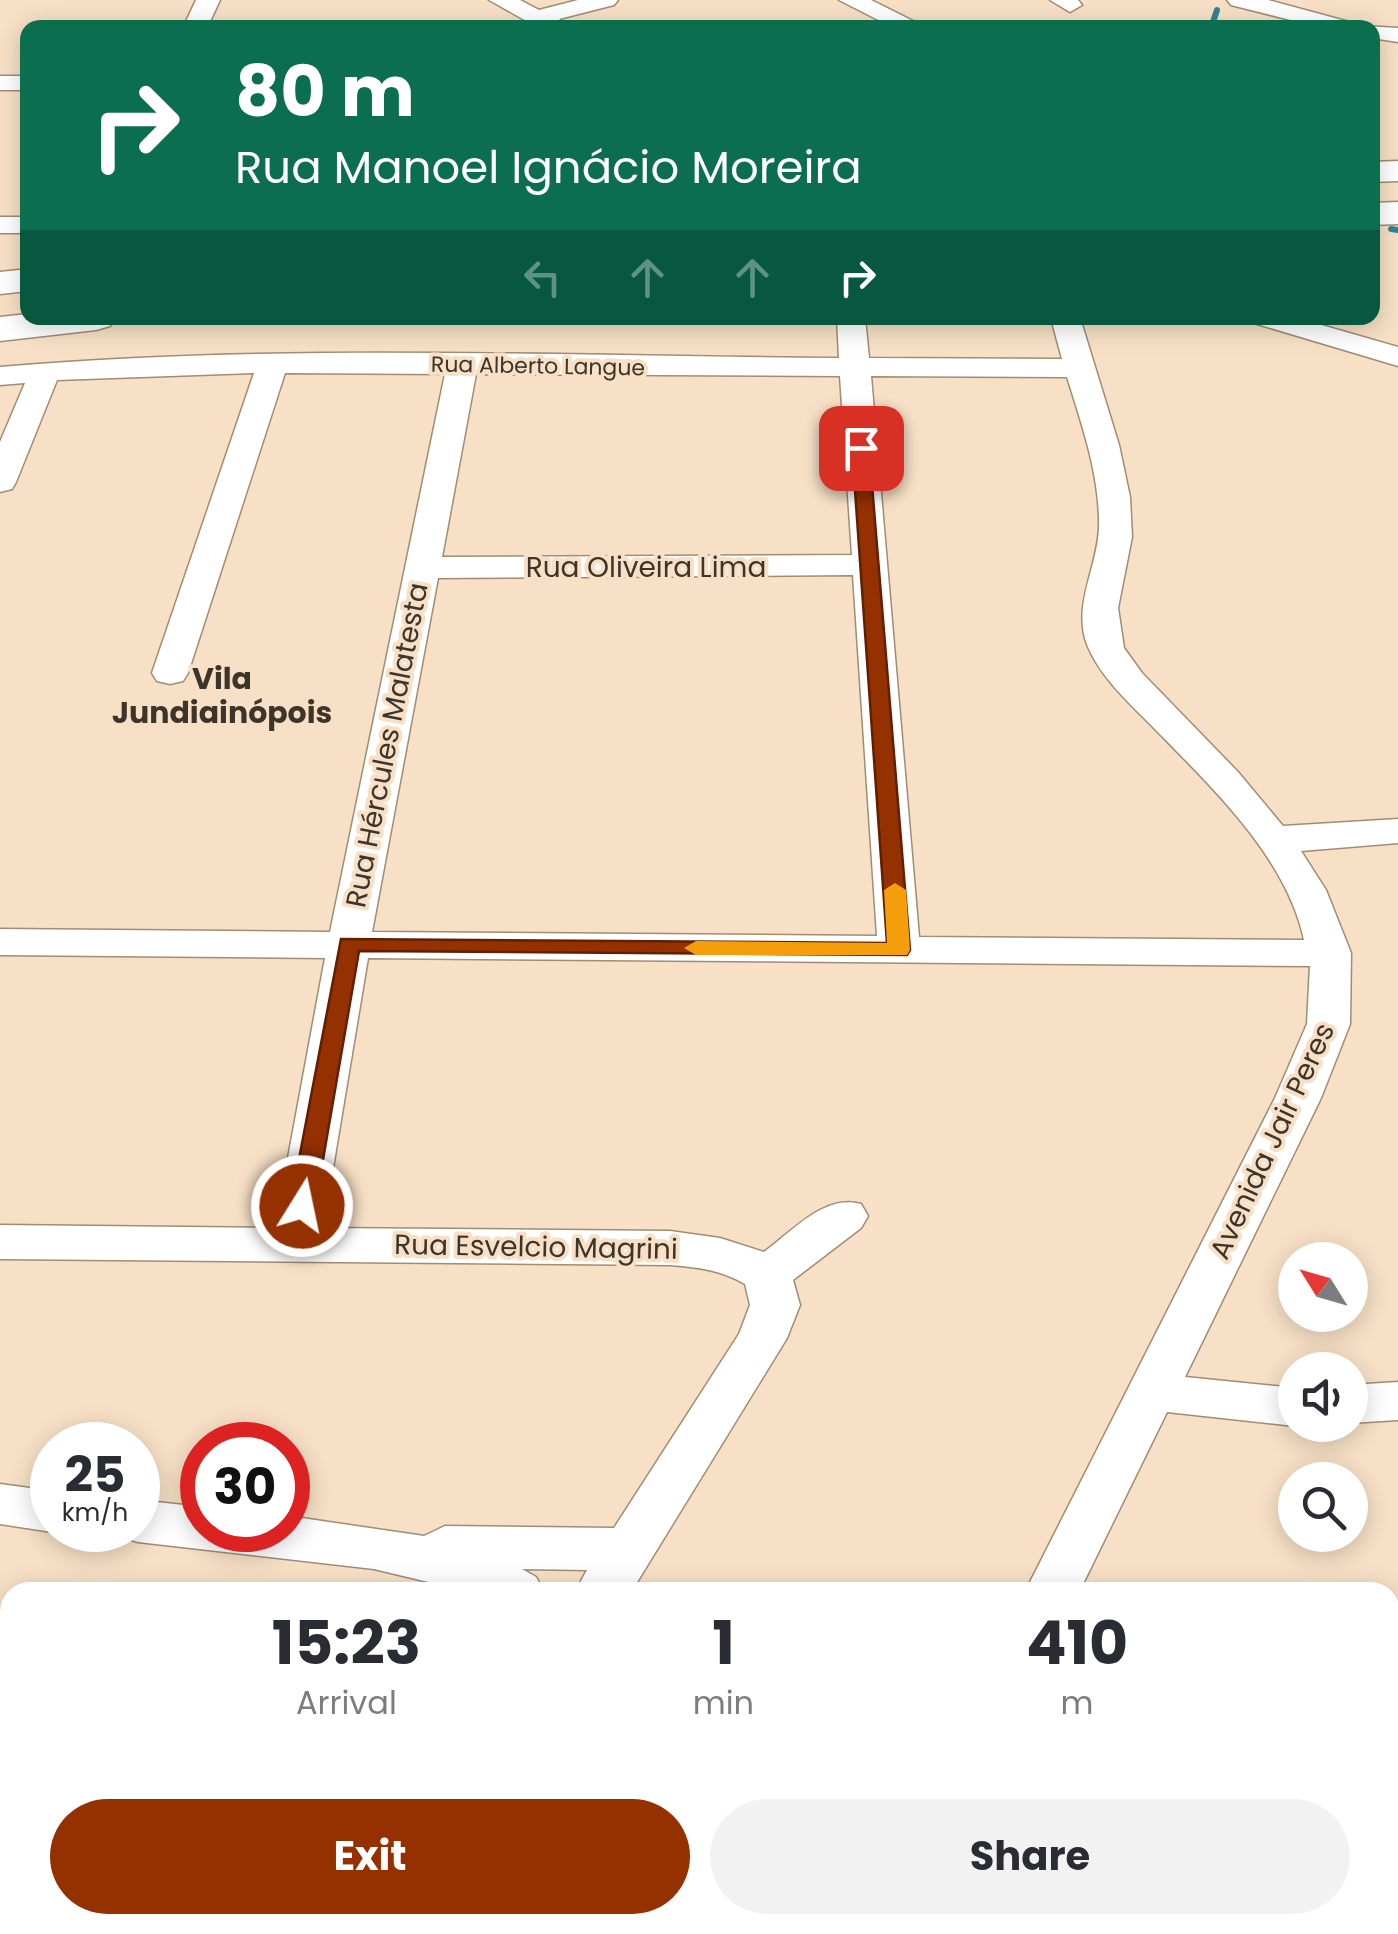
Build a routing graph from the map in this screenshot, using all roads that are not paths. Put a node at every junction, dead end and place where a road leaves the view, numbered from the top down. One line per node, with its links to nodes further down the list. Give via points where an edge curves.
1 (501, 0): 5 (street)
2 (606, 0): 6 (street)
3 (1239, 0): 8 (street)
4 (849, 11): 7 (street)
5 (544, 20)
6 (553, 20)
7 (896, 20)
8 (1321, 20)
9 (35, 325): 13 (highway)
10 (851, 325): 18 (street)
11 (1068, 325): 17 (street, Avenida Jair Peres)
12 (1291, 325): 14 (street)
13 (0, 329)
14 (1398, 357)
15 (273, 364): 16 (street, Rua Alberto Langue); 19 (street, Rua Alberto Langue); 24 (street)
16 (462, 365): 18 (street, Rua Alberto Langue); 23 (street, Rua Hércules Malatesta)
17 (1078, 368): 18 (street, Rua Alberto Langue); 26 (street, Avenida Jair Peres, via 1111,478 1116,527 1101,633 1110,656)
18 (854, 369): 22 (street)
19 (45, 371): 20 (street, Rua Alberto Langue); 21 (street)
20 (0, 376)
21 (0, 482)
22 (871, 565): 23 (street, Rua Oliveira Lima); 29 (street)
23 (421, 568): 28 (street, Rua Hércules Malatesta)
24 (170, 673)
25 (1398, 832): 26 (street)
26 (1273, 838): 30 (street, Avenida Jair Peres, via 1314,908)
27 (0, 942): 28 (street)
28 (349, 944): 29 (street); 33 (street, Rua Hércules Malatesta)
29 (899, 950): 30 (street)
30 (1330, 953): 35 (street, Avenida Jair Peres, via 1331,1014 1298,1098)
31 (844, 1216): 34 (street)
32 (0, 1242): 33 (street, Rua Esvelcio Magrini)
33 (296, 1244): 34 (street, Rua Esvelcio Magrini, via 670,1248 717,1252)
34 (767, 1275): 43 (street, via 775,1305 762,1338)
35 (1152, 1392): 38 (street); 45 (street, Avenida Jair Peres)
36 (1398, 1401): 37 (street)
37 (1368, 1403)
38 (1278, 1405)
39 (0, 1504): 40 (street)
40 (30, 1508)
41 (310, 1540): 42 (street)
42 (360, 1546): 43 (street); 44 (street)
43 (616, 1571)
44 (497, 1582)
45 (1057, 1582)

